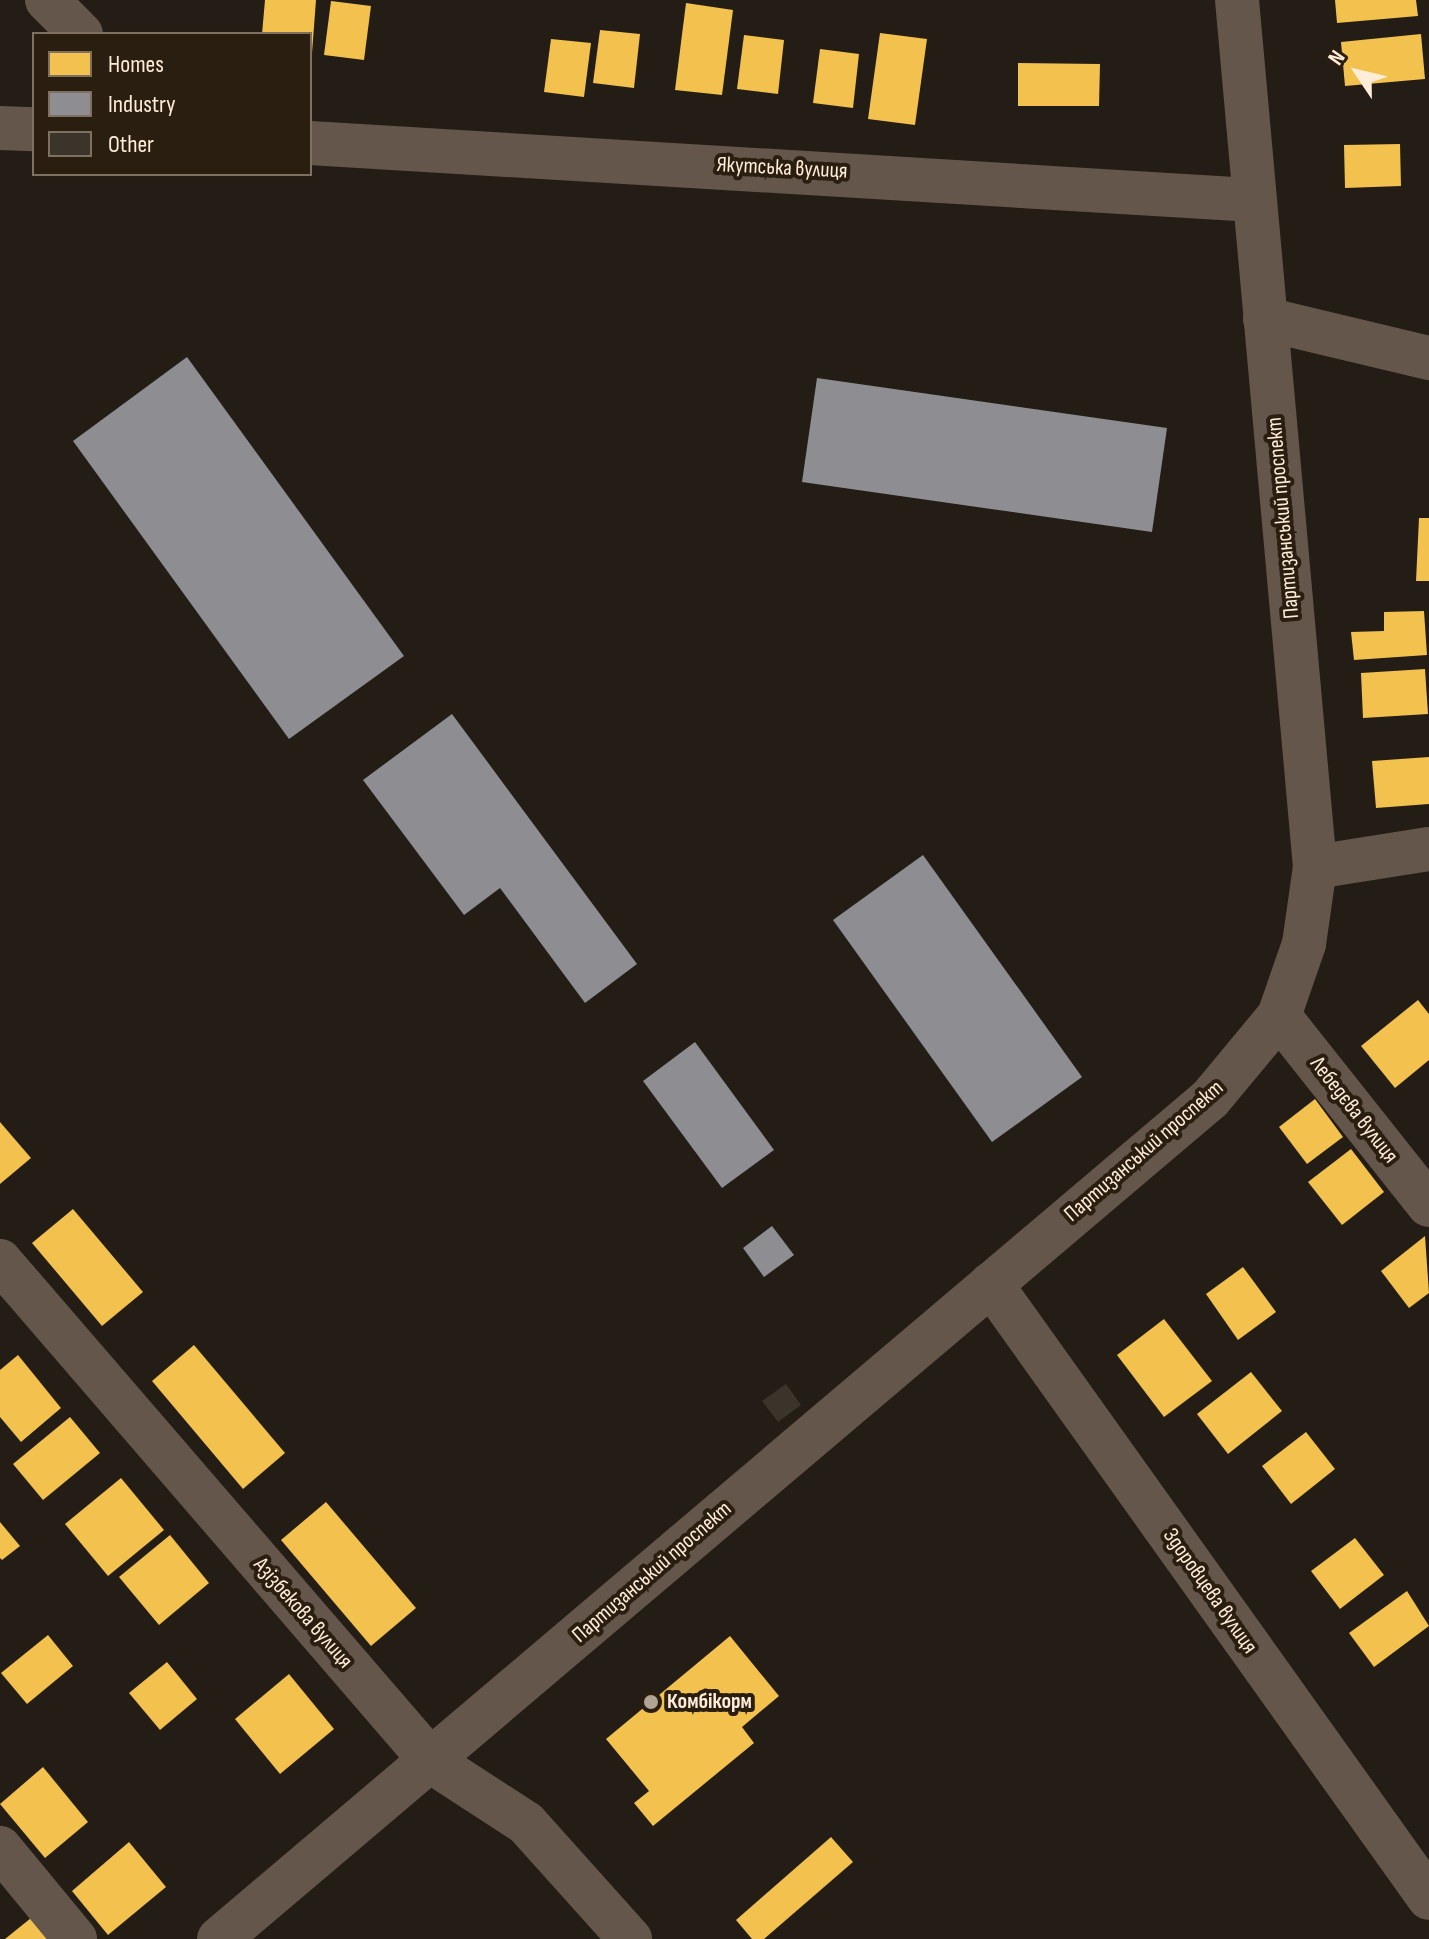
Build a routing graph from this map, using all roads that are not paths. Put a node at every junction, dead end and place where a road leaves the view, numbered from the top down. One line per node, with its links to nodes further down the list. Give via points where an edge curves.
1 (47, 0): 3 (street)
2 (1237, 0): 7 (street, Партизанський проспект)
3 (79, 32)
4 (0, 128): 5 (street)
5 (32, 129)
6 (312, 143): 7 (street, Якутська вулиця)
7 (1254, 200): 8 (street, Партизанський проспект)
8 (1265, 319): 9 (street); 11 (street, Партизанський проспект)
9 (1429, 358)
10 (1429, 849): 11 (street)
11 (1315, 867): 12 (street, Партизанський проспект, via 1304,944)
12 (1279, 1016): 13 (street, Лебедєва вулиця); 15 (street, Партизанський проспект, via 1210,1099)
13 (1429, 1205)
14 (0, 1261): 16 (street, Азізбекова вулиця)
15 (991, 1284): 16 (street, Партизанський проспект); 18 (street, Здоровцева вулиця)
16 (432, 1762): 20 (street, Партизанський проспект); 21 (street, Азізбекова вулиця, via 526,1823)
17 (0, 1848): 19 (street)
18 (1429, 1898)
19 (75, 1939)
20 (219, 1939)
21 (630, 1939)

